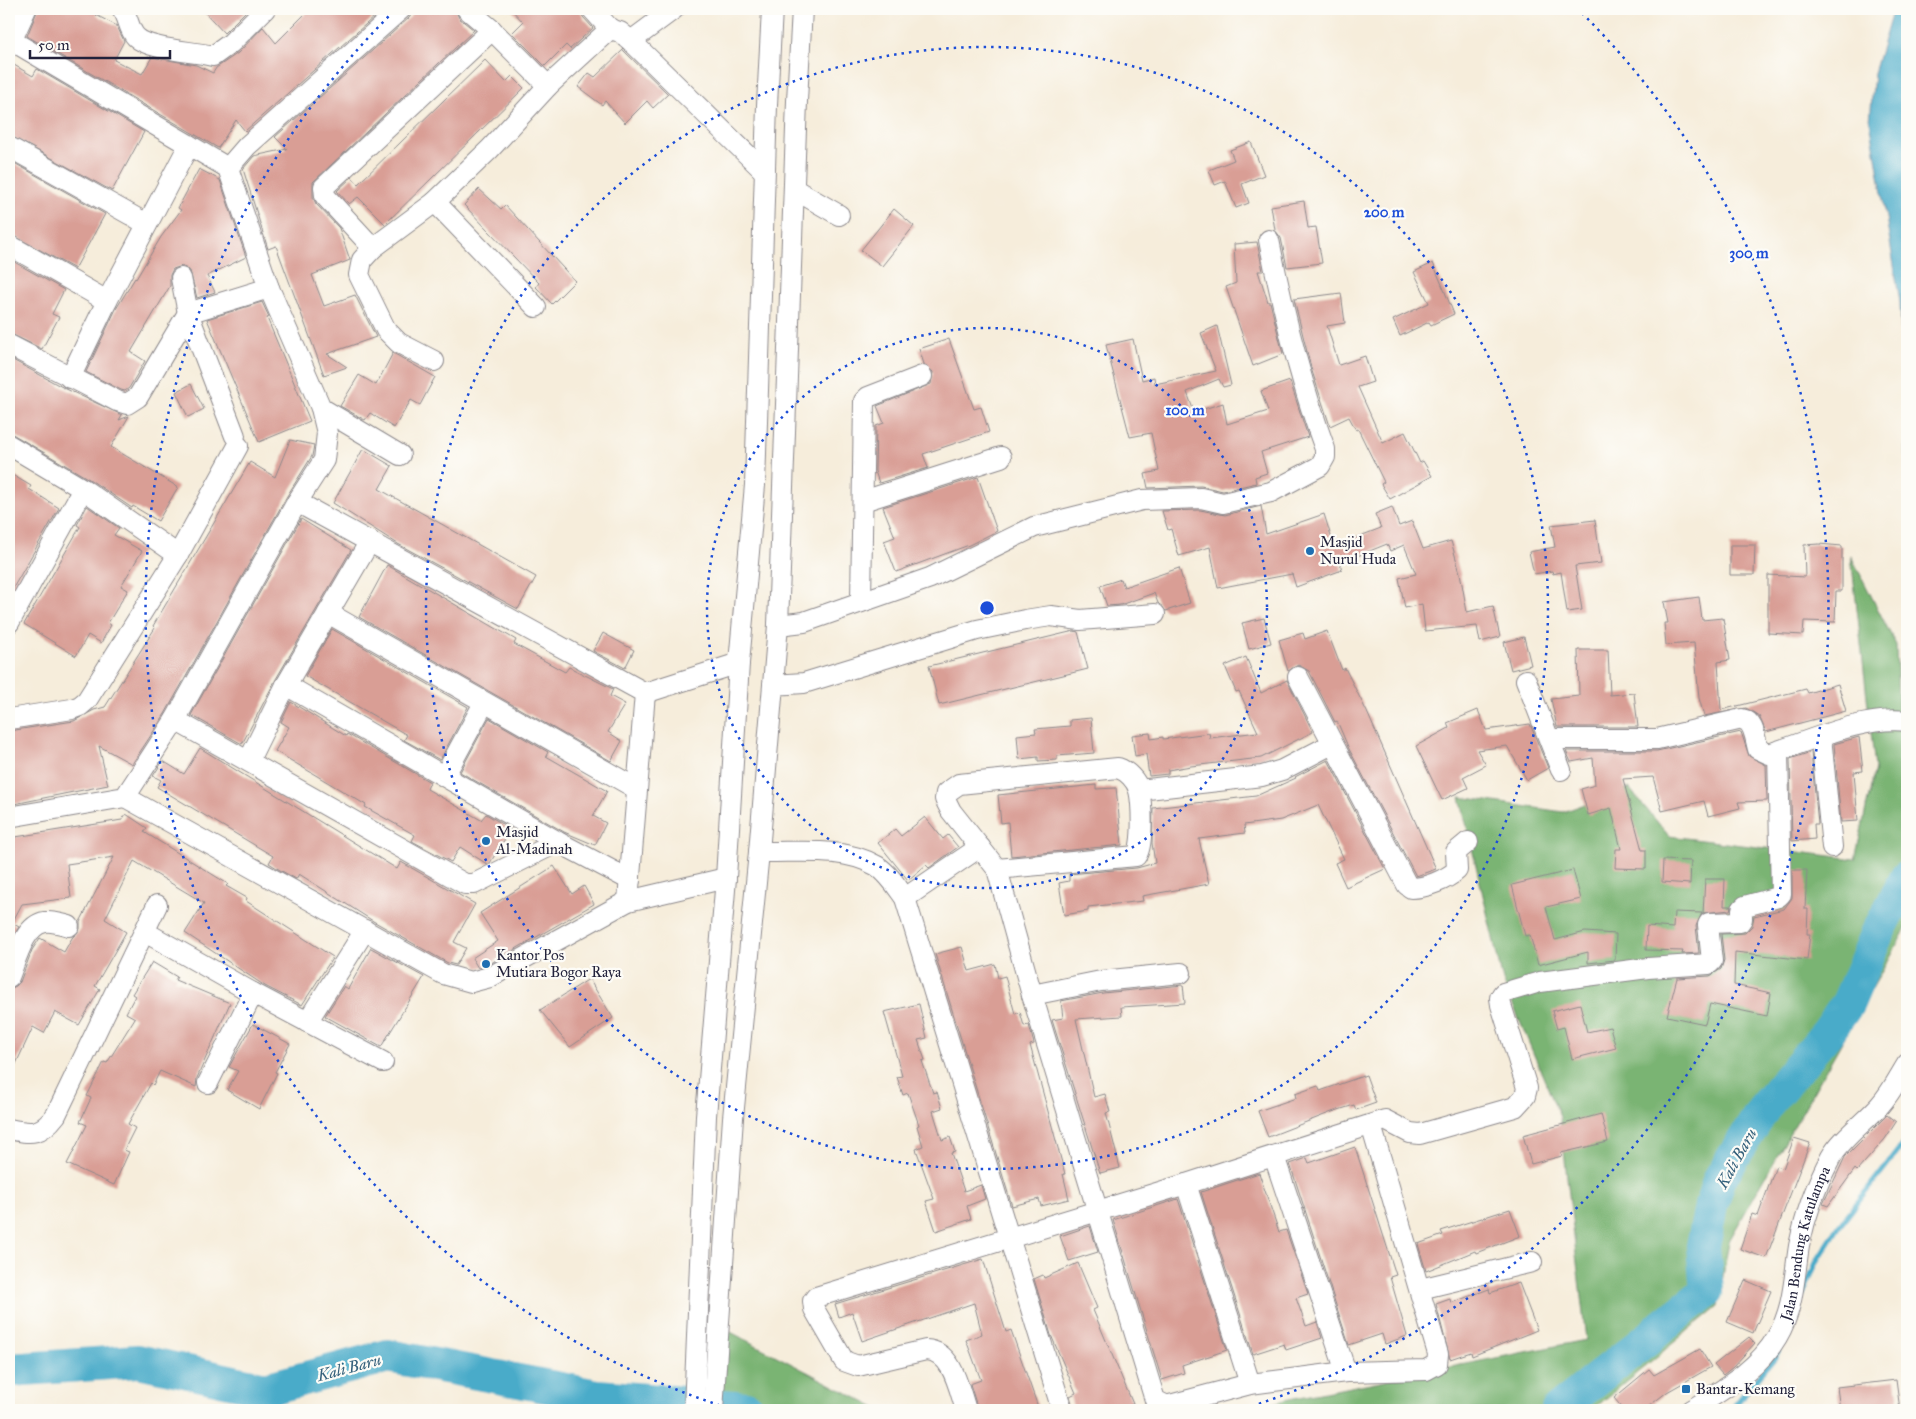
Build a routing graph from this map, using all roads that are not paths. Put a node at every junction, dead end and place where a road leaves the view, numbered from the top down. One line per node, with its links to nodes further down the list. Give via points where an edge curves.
1 (26, 9): 13 (street)
2 (122, 9): 3 (street, via 130,30 144,42 213,56)
3 (265, 9)
4 (401, 9): 17 (street, via 254,140)
5 (467, 9): 11 (street)
6 (592, 9): 10 (street)
7 (674, 9): 12 (street)
8 (772, 9): 18 (street)
9 (802, 9): 19 (street)
10 (610, 29): 12 (street); 14 (street)
11 (492, 30): 14 (street); 25 (street, via 324,187 325,196)
12 (631, 41): 18 (street)
13 (10, 42): 15 (street)
14 (548, 86): 20 (street)
15 (189, 145): 17 (street); 22 (street)
16 (9, 147): 22 (street)
17 (228, 168): 27 (street)
18 (764, 171): 39 (street)
19 (794, 188): 21 (street); 40 (street)
20 (436, 202): 25 (street); 29 (street)
21 (839, 215)
22 (147, 224): 28 (street)
23 (1269, 240): 46 (street, via 1306,397 1326,449 1320,466 1272,492 1223,503 1201,498 1142,500 1034,527 930,578)
24 (9, 245): 28 (street)
25 (373, 248): 32 (street, via 362,260 359,273 380,319 390,336)
26 (181, 278): 30 (street)
27 (269, 288): 30 (street); 35 (street)
28 (107, 301): 34 (street)
29 (536, 307)
30 (188, 313): 34 (street, via 138,396 130,402 122,403); 45 (street, via 237,441)
31 (9, 345): 34 (street)
32 (434, 361)
33 (922, 376): 42 (street, via 864,401)
34 (70, 378)
35 (321, 408): 37 (street); 43 (street, via 326,423 324,460)
36 (9, 445): 41 (street)
37 (400, 455)
38 (1001, 457): 42 (street)
39 (755, 485): 40 (street); 51 (street)
40 (785, 488): 50 (street)
41 (83, 489): 45 (street); 49 (street)
42 (863, 501): 46 (street)
43 (297, 502): 44 (street); 59 (street)
44 (370, 541): 47 (street); 56 (street)
45 (178, 555): 58 (street, via 82,705)
46 (862, 602): 50 (street, via 804,622)
47 (328, 613): 54 (street); 57 (street)
48 (1155, 614): 55 (street, via 1080,620 1051,616 1025,620 977,630 804,683)
49 (9, 623)
50 (778, 624): 55 (street)
51 (740, 663): 56 (street); 78 (street)
52 (1298, 678): 63 (street)
53 (1526, 680): 62 (street)
54 (286, 685): 65 (street); 67 (street)
55 (773, 685): 76 (street)
56 (645, 693): 68 (street)
57 (484, 703): 67 (street); 68 (street)
58 (9, 719)
59 (175, 720): 65 (street); 70 (street)
60 (1907, 721): 61 (street, via 1872,721)
61 (1822, 737): 64 (street); 75 (street)
62 (1550, 739): 64 (street, via 1650,740 1742,719 1752,725 1760,751 1766,754); 66 (street)
63 (1332, 744): 69 (street, via 1282,770 1262,776); 73 (street, via 1409,887 1417,888 1450,876 1457,870 1456,852)
64 (1778, 751): 96 (street, via 1781,894 1778,898 1745,906 1740,922 1709,923 1712,961 1709,964 1648,968 1550,981 1505,992 1501,995 1501,1005 1527,1088 1521,1103 1420,1134 1410,1133 1385,1120)
65 (249, 760): 72 (street, via 465,884 474,884)
66 (1561, 770)
67 (445, 775): 72 (street)
68 (637, 789): 79 (street)
69 (1139, 790): 74 (street, via 1131,777 1118,768 956,785 946,793 945,802); 77 (street, via 1141,847 1136,856)
70 (125, 797): 71 (street); 84 (street)
71 (9, 818)
72 (558, 842): 79 (street)
73 (1468, 842)
74 (980, 847): 77 (street); 80 (street)
75 (1832, 847)
76 (760, 852): 80 (street, via 831,853 863,860 882,870); 95 (street)
77 (998, 869): 89 (street)
78 (726, 878): 81 (street); 94 (street)
79 (630, 880): 81 (street)
80 (905, 898): 101 (street)
81 (628, 902): 84 (street, via 477,982 451,977)
82 (156, 905): 85 (street)
83 (69, 926): 87 (street, via 43,922 35,926 29,932)
84 (365, 930): 90 (street)
85 (145, 932): 88 (street); 97 (street, via 56,1115 48,1126 36,1132)
86 (1180, 973): 89 (street, via 1101,981)
87 (9, 977)
88 (253, 993): 90 (street); 93 (street)
89 (1032, 995): 100 (street)
90 (307, 1022): 91 (street)
91 (383, 1062)
92 (1907, 1064): 111 (street, Jalan Bendung Katulampa, via 1882,1104 1832,1155 1818,1184 1799,1246 1796,1281 1778,1336 1746,1372)
93 (208, 1083)
94 (706, 1116): 95 (street); 105 (street)
95 (733, 1118): 105 (street)
96 (1371, 1125): 98 (street); 103 (street)
97 (9, 1129)
98 (1274, 1156): 99 (street); 104 (street)
99 (1186, 1184): 100 (street); 106 (street)
100 (1099, 1210): 101 (street); 106 (street, via 1155,1400 1170,1405)
101 (1009, 1236): 109 (street, via 818,1294 814,1301 814,1309 849,1365 934,1351 950,1366); 110 (street)
102 (1532, 1262): 103 (street)
103 (1420, 1289): 104 (street, via 1438,1354 1437,1364 1426,1370)
104 (1346, 1372): 106 (street)
105 (706, 1374): 107 (street); 108 (street)
106 (1250, 1384)
107 (694, 1410)
108 (713, 1410)
109 (966, 1410)
110 (1062, 1410)
111 (1691, 1410)

